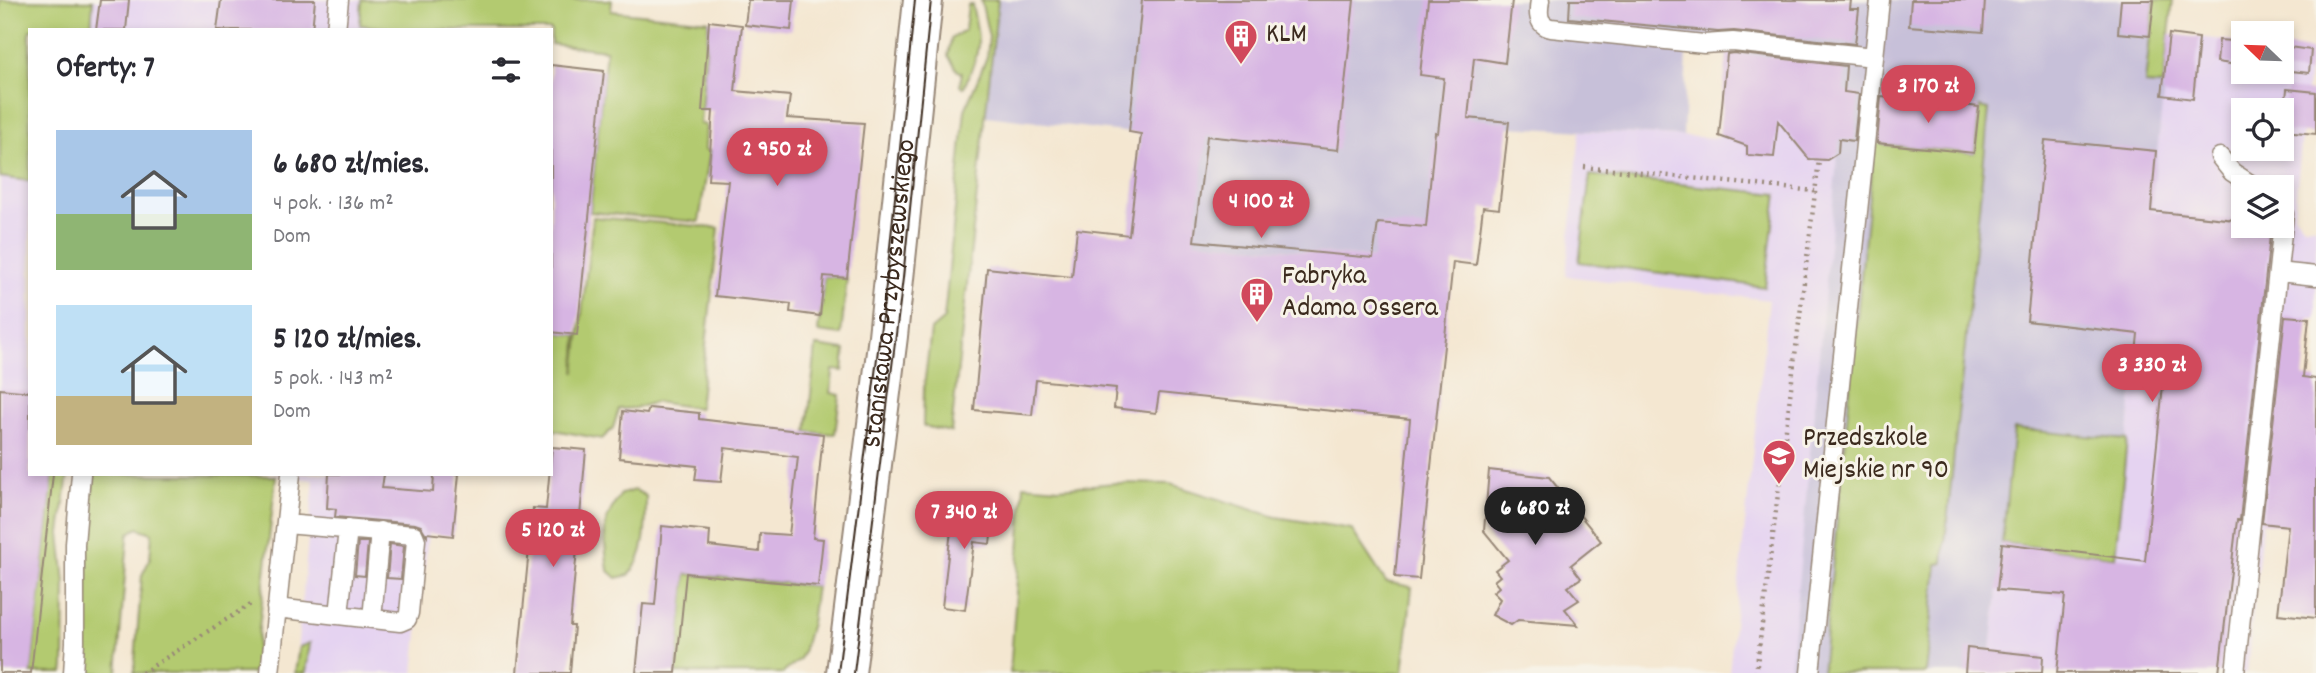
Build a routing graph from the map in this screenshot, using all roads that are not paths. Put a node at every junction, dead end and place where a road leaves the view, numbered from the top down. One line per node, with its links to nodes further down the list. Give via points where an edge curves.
1 (339, 0): 5 (lane)
2 (923, 0): 22 (street, Stanisława Przybyszewskiego)
3 (1539, 0): 6 (lane, via 1545,27)
4 (1880, 0): 6 (lane)
5 (336, 28)
6 (1874, 57): 23 (lane)
7 (2220, 156): 8 (lane)
8 (2237, 175)
9 (2282, 238): 10 (lane)
10 (2278, 272): 11 (lane); 24 (lane)
11 (2316, 276)
12 (81, 476): 20 (lane)
13 (291, 476): 14 (lane)
14 (286, 524): 15 (lane); 17 (lane)
15 (348, 529): 16 (lane); 18 (lane)
16 (380, 531): 19 (lane); 19 (lane, via 414,535 415,552 407,619)
17 (276, 608): 18 (lane); 21 (lane)
18 (339, 615): 19 (lane)
19 (372, 618)
20 (73, 673)
21 (270, 673)
22 (846, 673)
23 (1810, 673)
24 (2235, 673)

